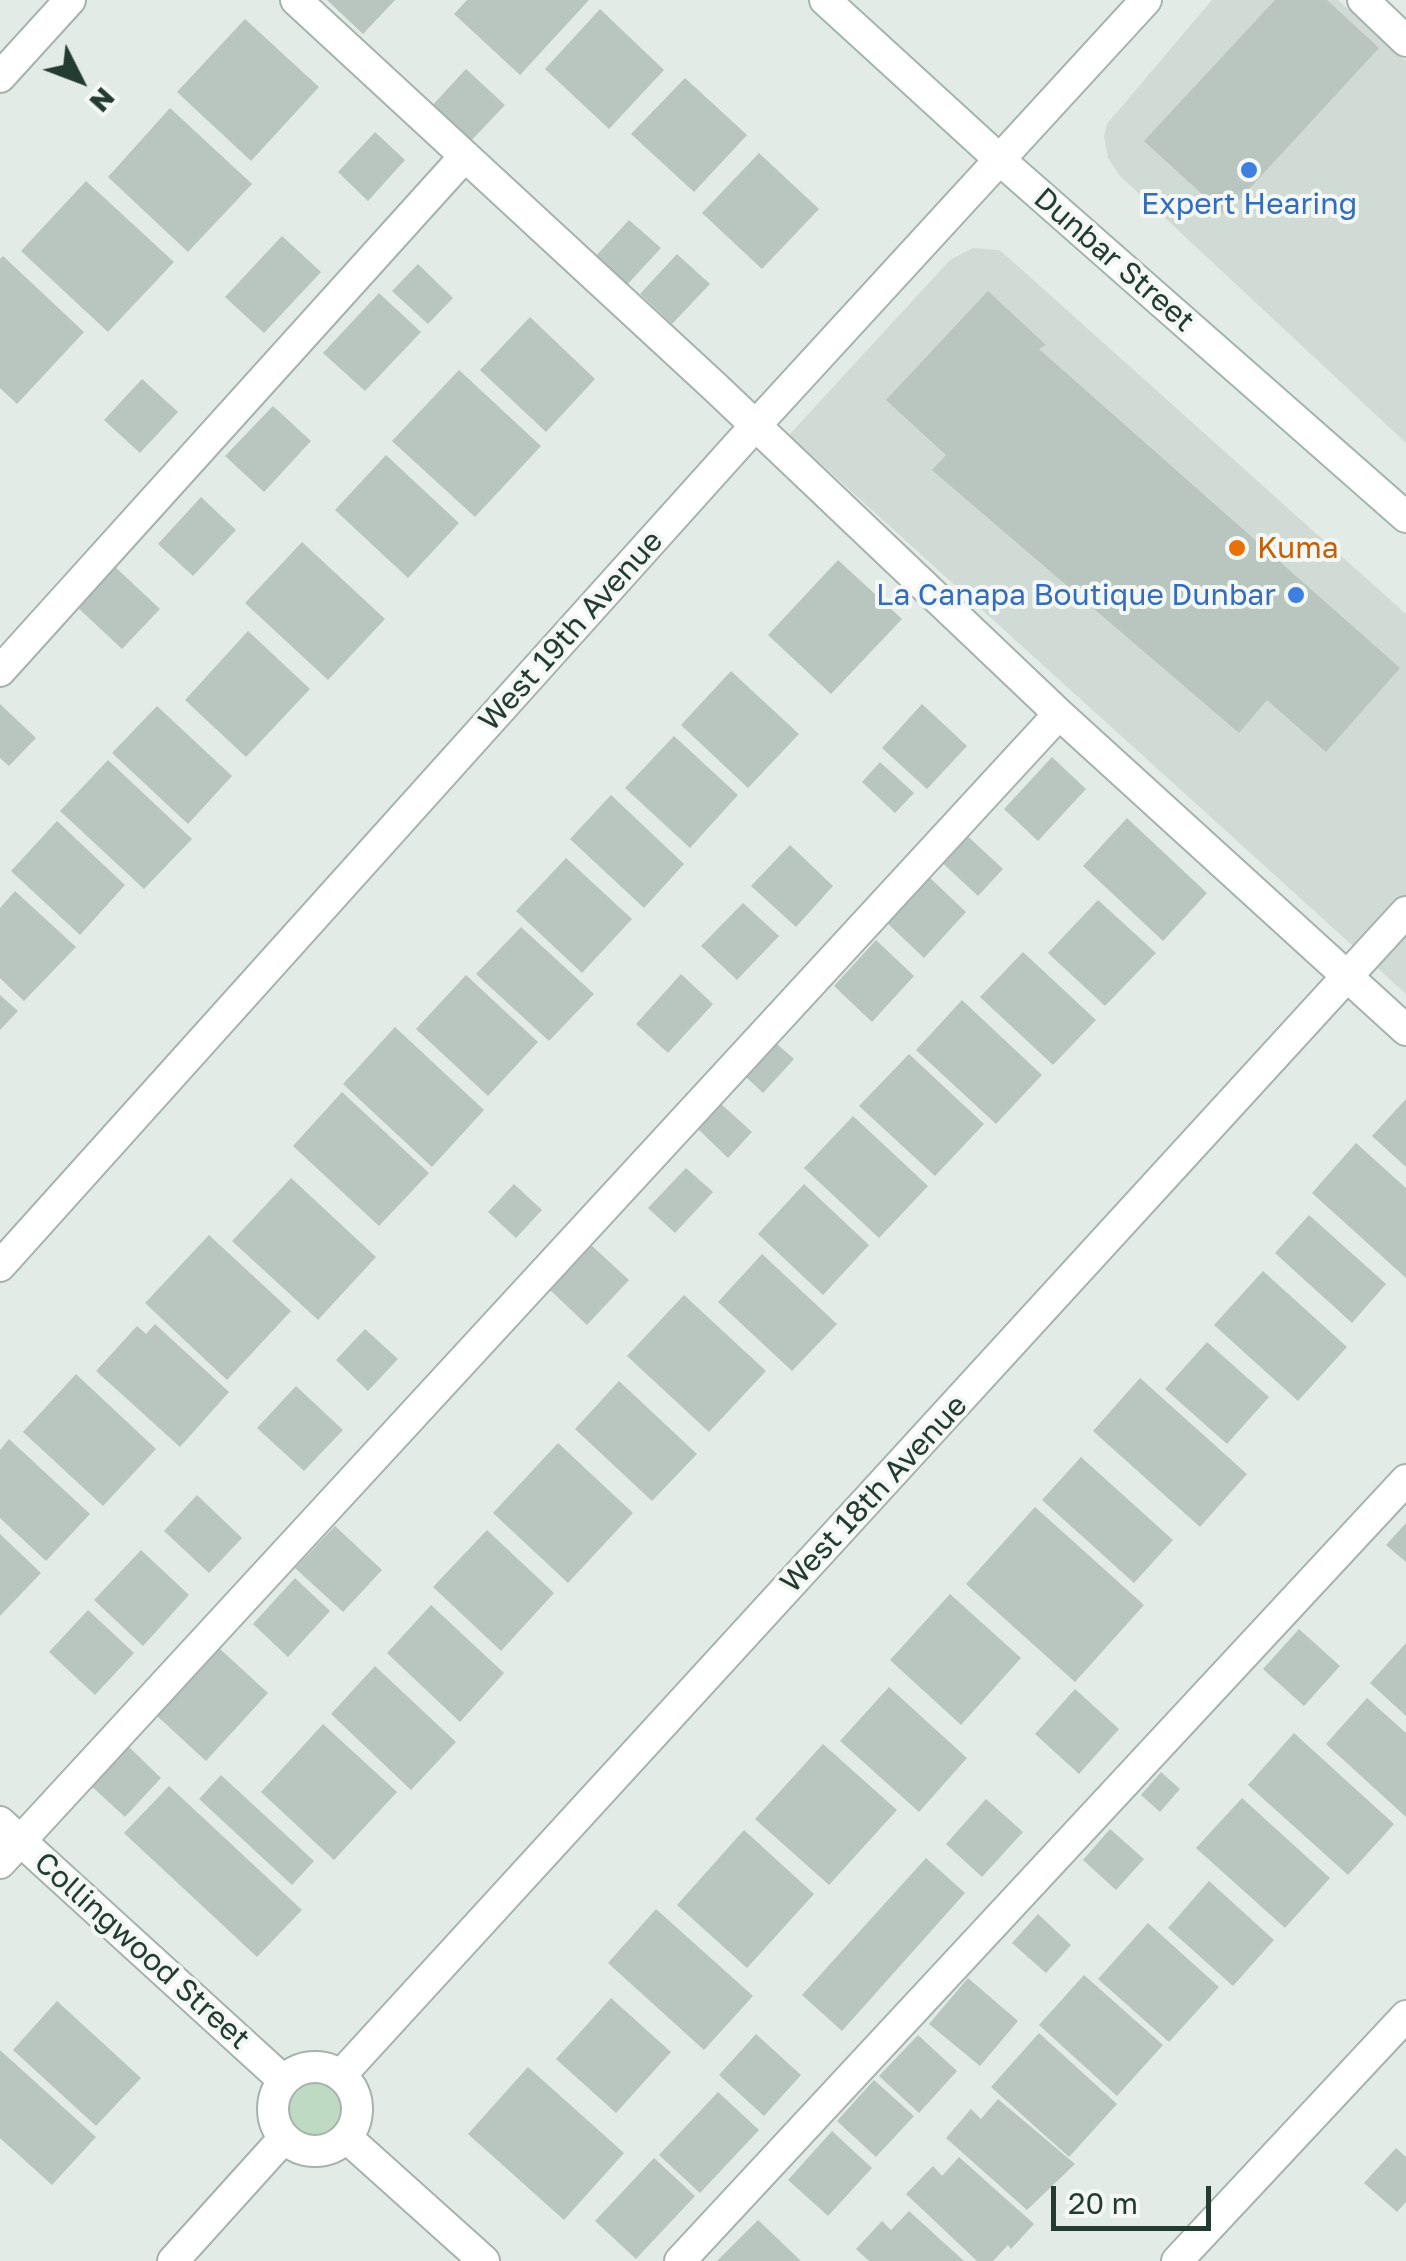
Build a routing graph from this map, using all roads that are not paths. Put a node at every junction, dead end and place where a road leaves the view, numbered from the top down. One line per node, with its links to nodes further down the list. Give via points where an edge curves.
1 (70, 0): 7 (street)
2 (296, 0): 8 (street)
3 (825, 0): 9 (street, Dunbar Street)
4 (1146, 0): 9 (street, West 19th Avenue)
5 (1363, 0): 6 (street)
6 (1406, 40)
7 (0, 77)
8 (465, 156): 10 (street); 12 (street)
9 (1000, 159): 10 (street, West 19th Avenue); 11 (street, Dunbar Street)
10 (756, 426): 13 (street); 17 (street, West 19th Avenue)
11 (1406, 517)
12 (0, 671)
13 (1058, 714): 15 (street); 19 (street)
14 (1406, 912): 15 (street, West 18th Avenue)
15 (1348, 977): 16 (street); 21 (street, West 18th Avenue)
16 (1406, 1030)
17 (0, 1266)
18 (1406, 1480): 27 (street)
19 (7, 1842): 22 (street, Collingwood Street)
20 (1406, 2016): 28 (street)
21 (341, 2075): 22 (street, via 304,2067); 23 (street, via 356,2098 354,2126)
22 (283, 2080): 24 (street, via 272,2103)
23 (346, 2137): 24 (street, via 322,2150); 26 (street)
24 (284, 2138): 25 (street)
25 (173, 2261)
26 (484, 2261)
27 (680, 2261)
28 (1177, 2261)

